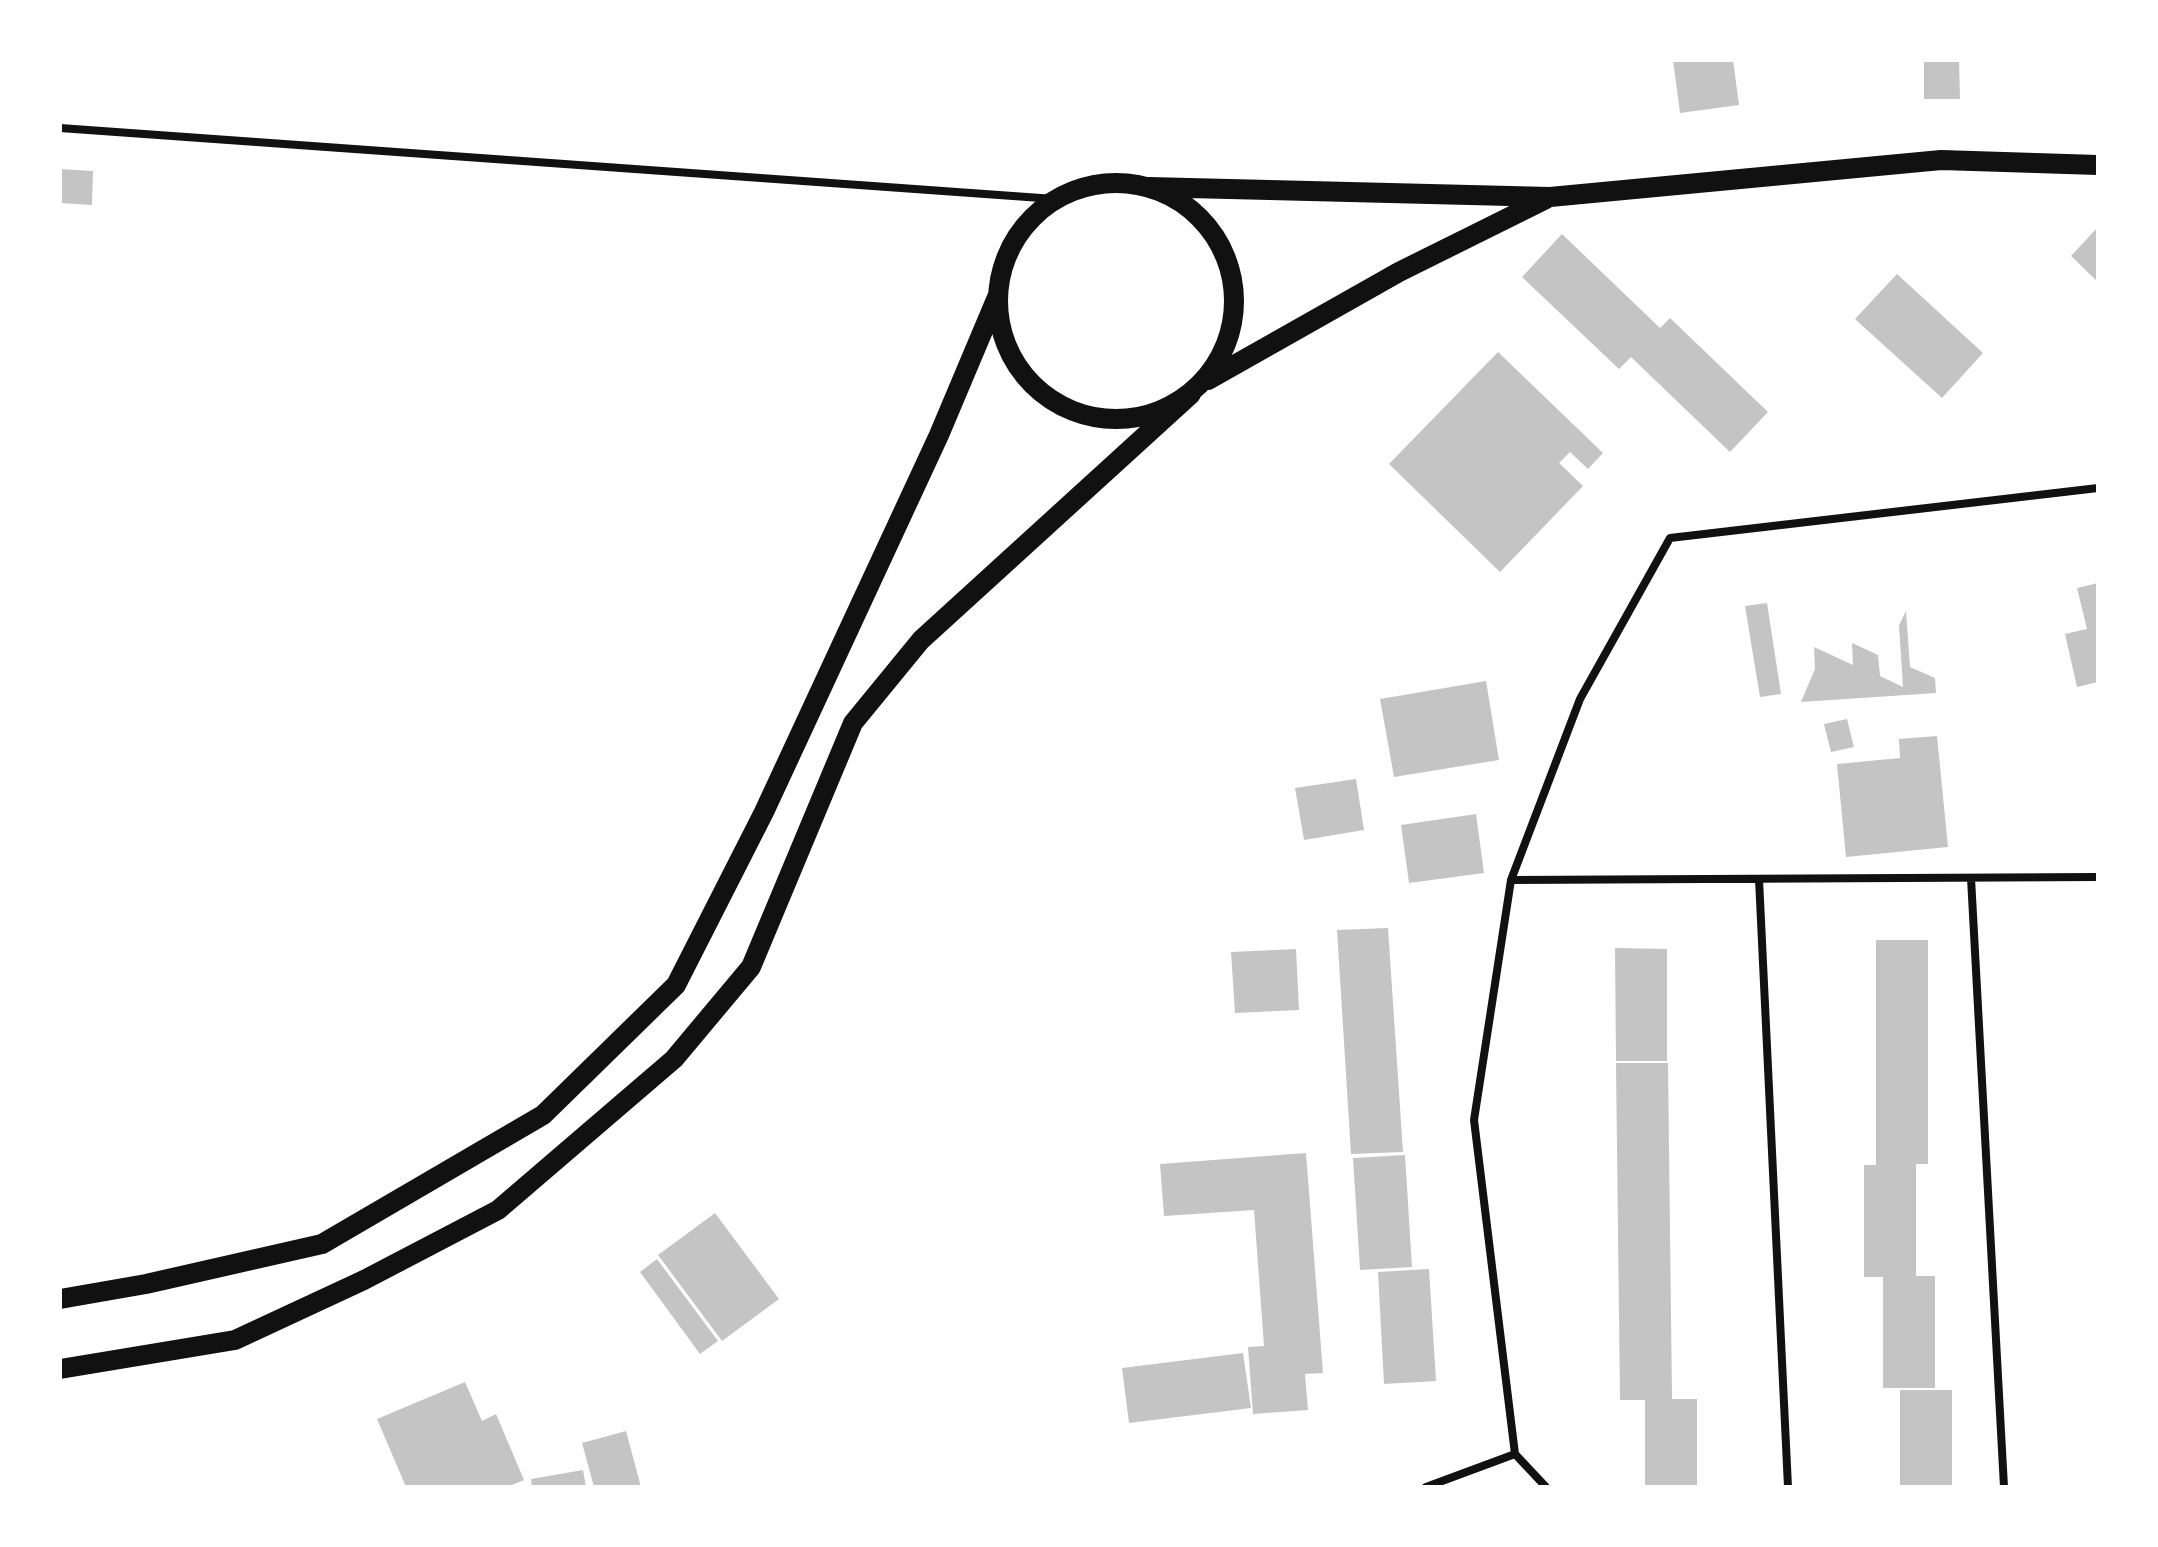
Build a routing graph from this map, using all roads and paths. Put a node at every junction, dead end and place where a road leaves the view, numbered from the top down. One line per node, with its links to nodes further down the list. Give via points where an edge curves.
1 (60, 128): 5 (street)
2 (2098, 165): 4 (main road, via 1941,160)
3 (1149, 187): 4 (main road); 5 (main road, via 1117,182 1085,186); 7 (main road, via 1181,202 1207,225 1225,255 1234,289 1232,324 1222,356)
4 (1550, 197): 7 (main road, via 1399,272)
5 (1055, 199): 6 (main road, via 1019,235 1006,257)
6 (998, 295): 7 (main road, via 1002,334 1019,369 1047,397 1081,415 1119,420 1158,413); 13 (main road, via 771,798 676,985 543,1115 322,1244)
7 (1196, 389): 14 (main road, via 921,640 853,723 751,967 674,1059 498,1210 364,1280 235,1340)
8 (2098, 488): 12 (street, via 1670,538 1580,699)
9 (2098, 877): 10 (street)
10 (1971, 878): 11 (street); 19 (street)
11 (1759, 879): 12 (street); 18 (street)
12 (1511, 880): 15 (street, via 1474,1120)
13 (60, 1299)
14 (60, 1369)
15 (1515, 1454): 16 (street); 17 (street)
16 (1426, 1487)
17 (1546, 1487)
18 (1788, 1487)
19 (2004, 1487)

